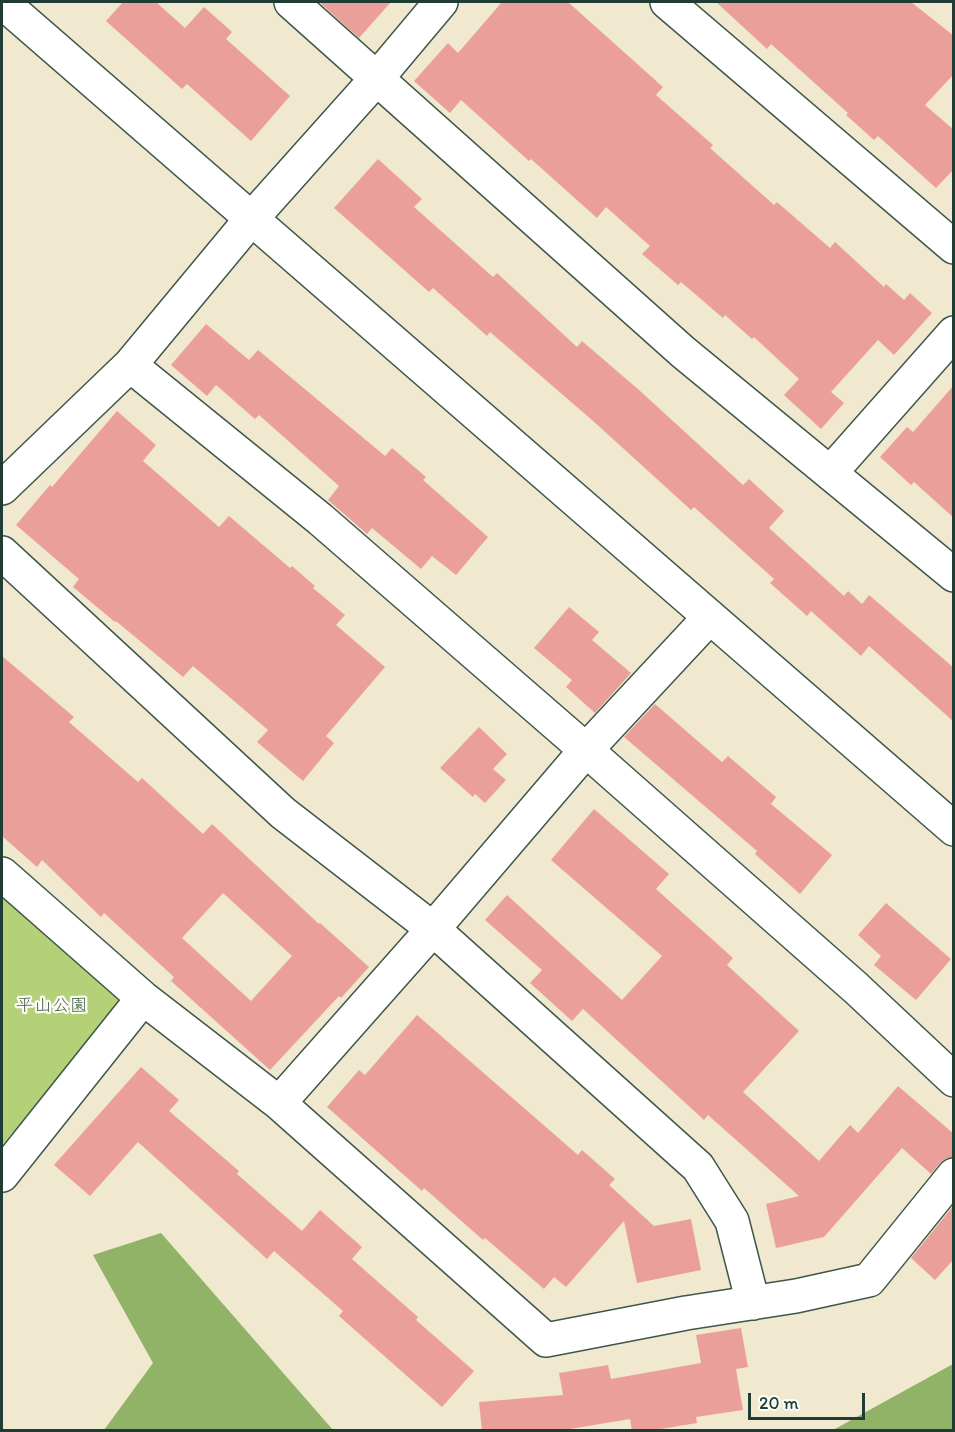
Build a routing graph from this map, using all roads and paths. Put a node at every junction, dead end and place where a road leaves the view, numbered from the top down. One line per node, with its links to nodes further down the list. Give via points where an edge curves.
1 (2, 2): 6 (street)
2 (291, 2): 5 (street)
3 (441, 2): 5 (street)
4 (668, 2): 7 (street)
5 (378, 77): 6 (street); 10 (street, via 683,352)
6 (252, 218): 9 (street); 14 (street)
7 (954, 247)
8 (954, 333): 10 (street)
9 (130, 365): 11 (street); 15 (street, via 320,519)
10 (831, 472): 13 (street)
11 (2, 488)
12 (2, 553): 18 (street, via 284,813)
13 (954, 575)
14 (709, 618): 15 (street); 16 (street)
15 (586, 750): 18 (street); 20 (street, via 856,988)
16 (954, 829)
17 (2, 874): 19 (street)
18 (434, 929): 21 (street); 24 (street, via 698,1167 732,1221)
19 (143, 998): 21 (street); 22 (street)
20 (954, 1080)
21 (279, 1103): 24 (street, via 546,1340)
22 (2, 1175)
23 (954, 1175): 24 (street, via 868,1280)
24 (753, 1304)

